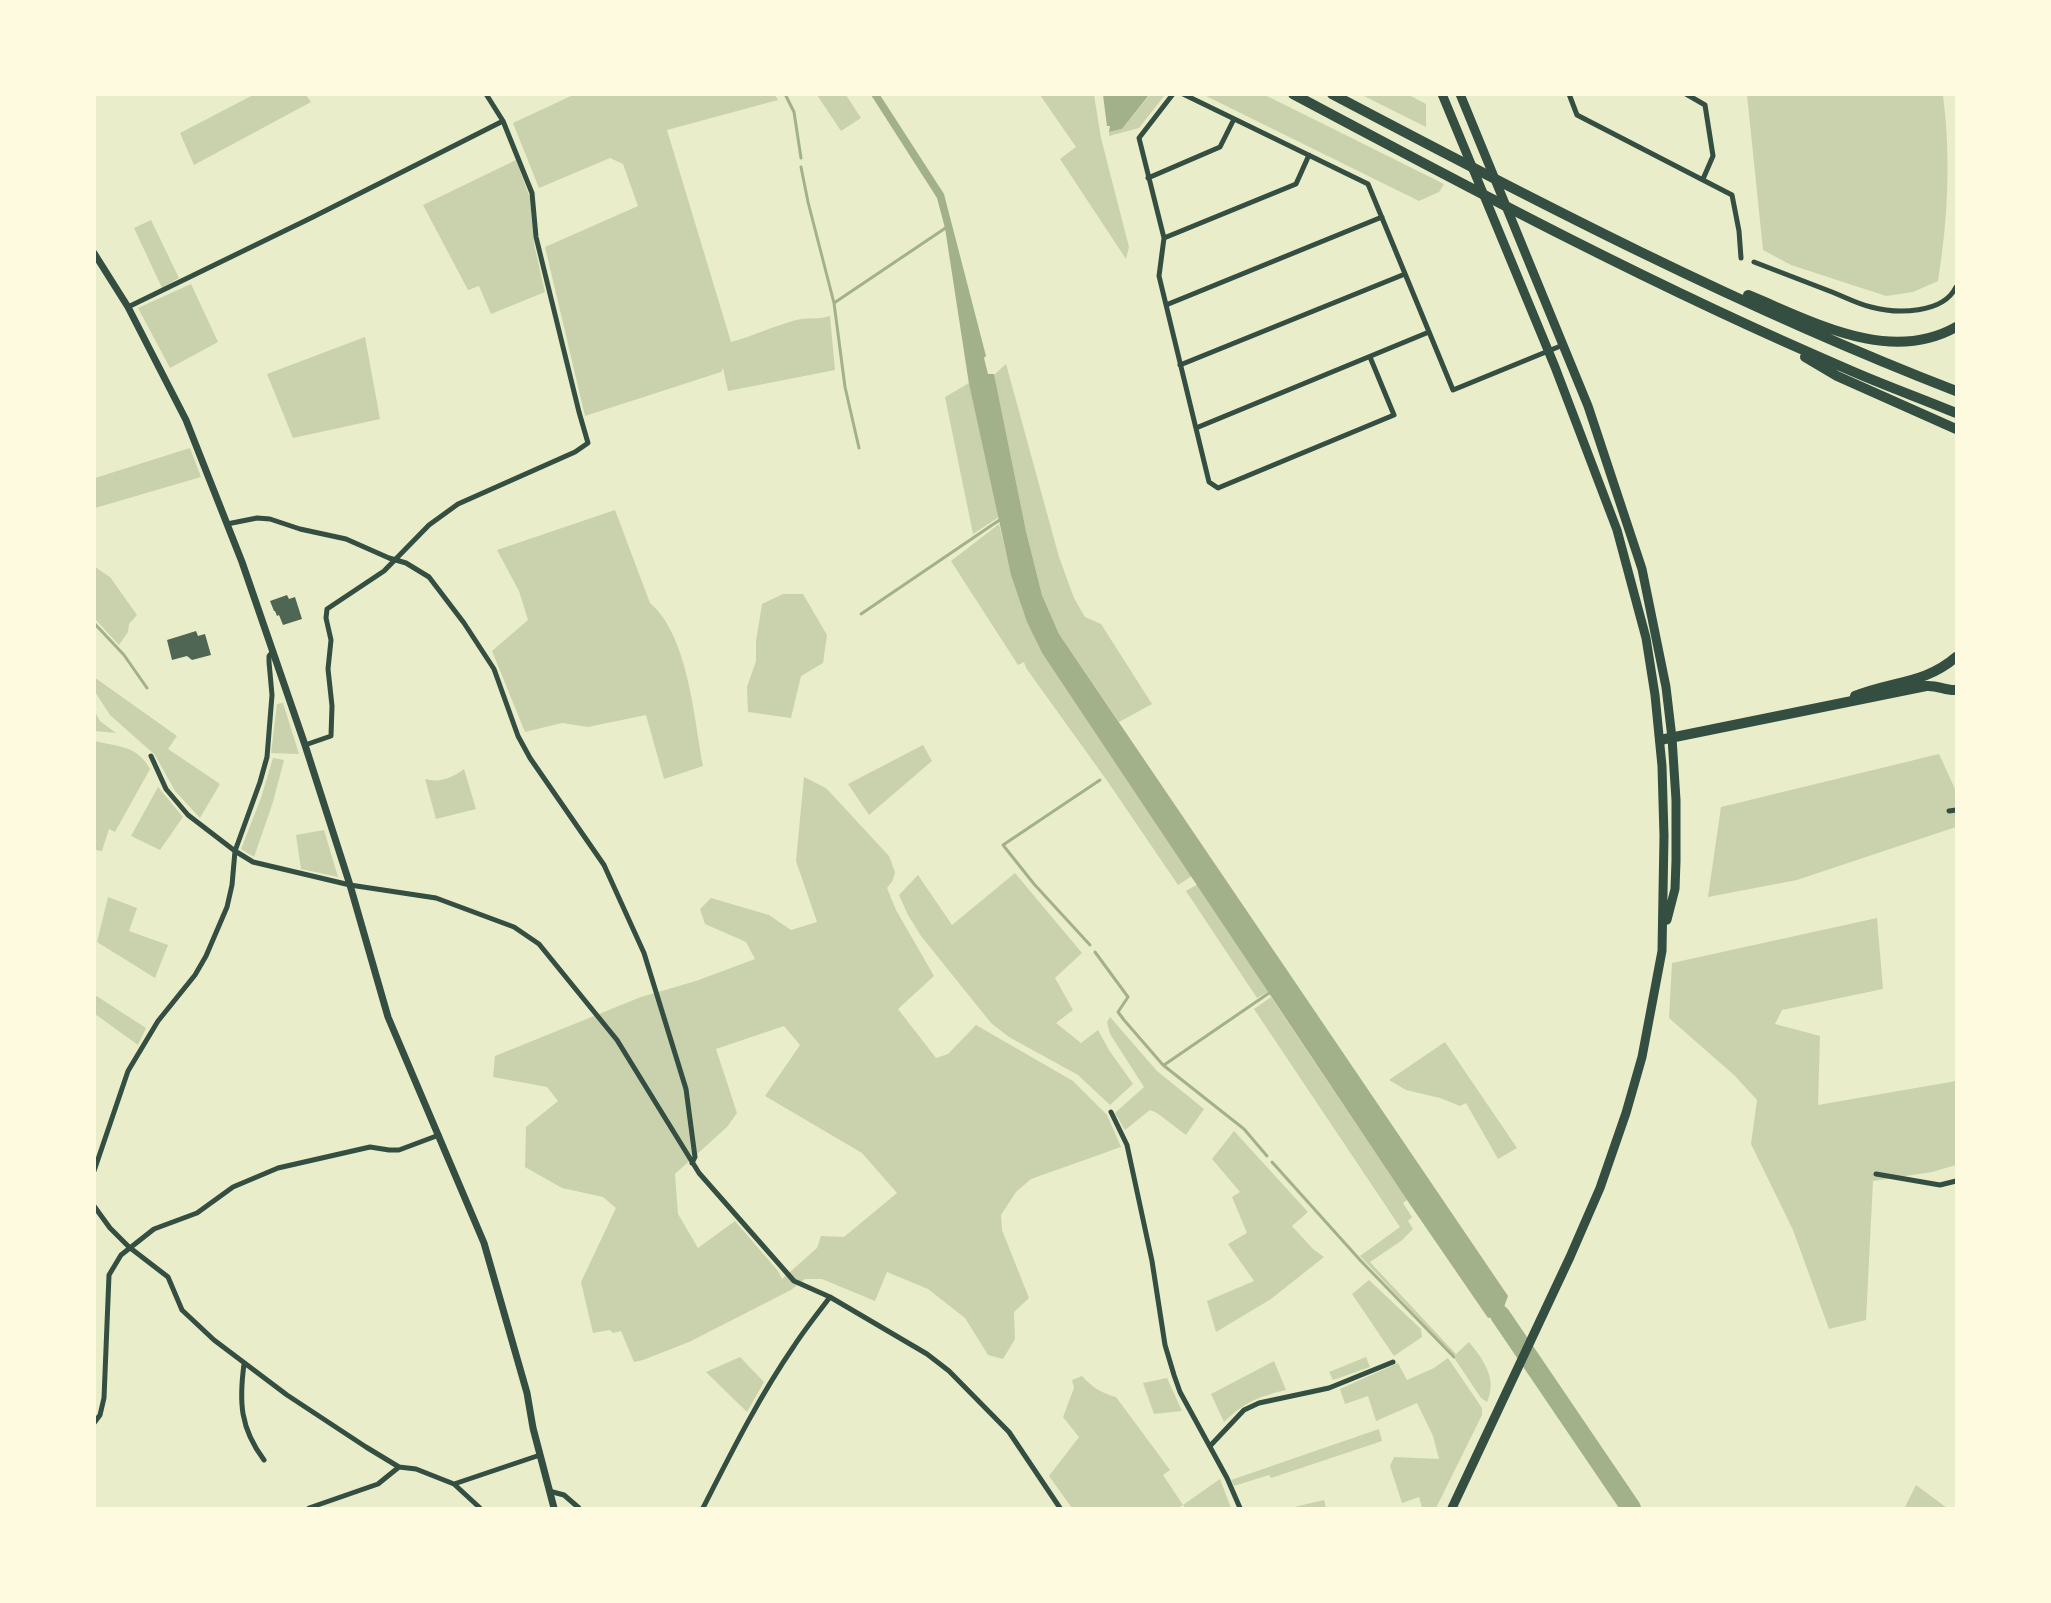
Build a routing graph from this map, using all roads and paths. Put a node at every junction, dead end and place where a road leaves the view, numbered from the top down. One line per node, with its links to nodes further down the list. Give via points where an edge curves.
1 (486, 94): 11 (street)
2 (1173, 94): 13 (street, via 1138,138)
3 (1184, 94): 10 (street)
4 (1293, 94): 27 (highway, via 1447,176)
5 (1332, 94): 15 (highway)
6 (1442, 94): 29 (main road)
7 (1460, 94): 28 (main road)
8 (1569, 94): 14 (street, via 1577,115)
9 (1686, 94): 14 (street, via 1705,105 1713,156)
10 (1234, 119): 12 (street); 13 (street, via 1220,147)
11 (503, 121): 24 (street); 37 (street, via 532,193 536,237 588,443 458,504 429,525)
12 (1309, 155): 16 (street, via 1368,184); 17 (street, via 1296,184)
13 (1148, 177): 17 (street)
14 (1703, 179): 19 (street, via 1732,195)
15 (1561, 213): 25 (highway, via 1835,330 1897,343 1945,334); 32 (highway, via 1822,336)
16 (1382, 217): 21 (street); 23 (street)
17 (1164, 238): 23 (street, via 1159,276)
18 (94, 253): 24 (street)
19 (1741, 258)
20 (1754, 262): 22 (street, via 1872,308 1895,311 1931,306 1943,301)
21 (1405, 274): 26 (street); 31 (street)
22 (1956, 287)
23 (1166, 305): 31 (street)
24 (128, 307): 36 (street, via 186,420)
25 (1956, 327)
26 (1429, 332): 29 (street, via 1453,390); 30 (street)
27 (1765, 333): 33 (highway); 35 (highway, via 1837,376)
28 (1563, 345): 29 (street); 42 (main road, via 1592,416 1642,569 1666,687)
29 (1549, 351): 43 (main road, via 1593,463 1625,560 1646,638)
30 (1370, 357): 34 (street); 34 (street, via 1394,415 1218,488 1209,482)
31 (1180, 366): 34 (street)
32 (1956, 391)
33 (1956, 412)
34 (1196, 428)
35 (1956, 429)
36 (228, 524): 37 (street, via 270,519 346,539); 38 (street)
37 (397, 560): 44 (street, via 327,609 331,640 331,736); 53 (street, via 429,577 482,647 530,758 604,865 645,952 673,1046 689,1105 695,1157)
38 (273, 651): 44 (street); 48 (street, via 269,656 272,695 267,757)
39 (1956, 657): 41 (highway, via 1930,675 1871,689)
40 (1956, 690): 41 (highway, via 1926,686)
41 (1840, 702): 42 (highway)
42 (1672, 738): 43 (highway); 50 (main road, via 1675,889)
43 (1660, 740): 50 (main road)
44 (305, 745): 49 (street)
45 (151, 756): 48 (street, via 176,802)
46 (1956, 810): 47 (street)
47 (1949, 811)
48 (235, 851): 49 (street, via 253,862); 54 (street, via 227,907 213,941 195,975 158,1021 128,1071)
49 (350, 885): 52 (street, via 388,1017); 53 (street, via 436,898 514,927 539,944 617,1040)
50 (1664, 931): 76 (main road, via 1653,1003 1626,1113 1600,1188)
51 (1111, 1112): 63 (street, via 1127,1145 1174,1376)
52 (439, 1135): 58 (street, via 399,1150 370,1147 278,1168 233,1187 197,1213 154,1229); 64 (street, via 488,1252)
53 (692, 1163): 59 (street, via 794,1281)
54 (94, 1171)
55 (1876, 1174): 56 (street, via 1940,1185)
56 (1956, 1181)
57 (94, 1206): 58 (street)
58 (129, 1247): 61 (street, via 168,1277 182,1310); 62 (street, via 109,1275 104,1398)
59 (830, 1297): 73 (street, via 777,1373); 74 (street, via 949,1371 1009,1432)
60 (1393, 1362): 63 (street, via 1329,1388 1259,1403 1244,1410)
61 (244, 1364): 65 (street, via 240,1396 244,1424); 66 (street)
62 (94, 1423)
63 (1210, 1446): 75 (street)
64 (540, 1455): 67 (street); 68 (street)
65 (264, 1460)
66 (399, 1467): 67 (street, via 416,1469); 69 (street, via 378,1484)
67 (454, 1484): 70 (street)
68 (549, 1491): 71 (street); 72 (street, via 564,1495)
69 (309, 1509)
70 (480, 1509)
71 (554, 1509)
72 (579, 1509)
73 (703, 1509)
74 (1060, 1509)
75 (1240, 1509)
76 (1452, 1509)

